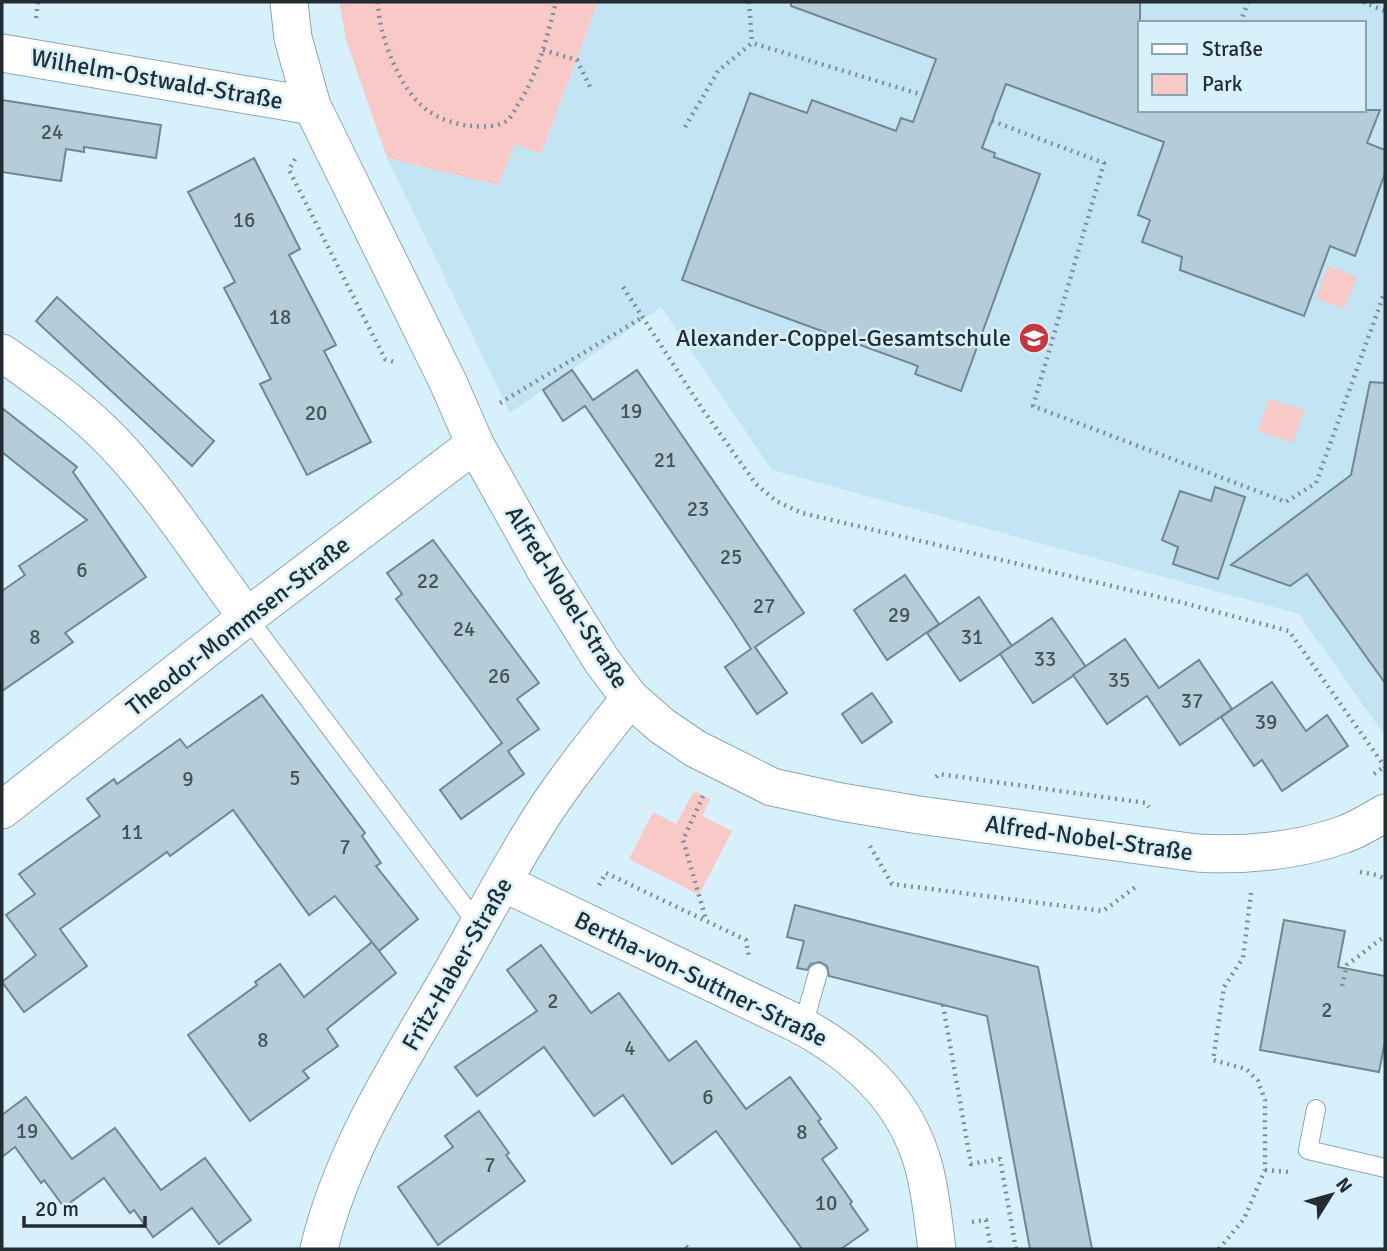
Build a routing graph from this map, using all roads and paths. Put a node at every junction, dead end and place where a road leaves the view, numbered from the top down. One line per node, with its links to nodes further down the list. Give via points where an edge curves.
1 (289, 2): 14 (street, Alfred-Nobel-Straße)
2 (378, 2): 10 (path, via 378,20 409,93 428,111 460,125 484,128 508,120 525,94)
3 (556, 2): 10 (path)
4 (749, 2): 9 (path)
5 (1248, 2): 8 (path)
6 (1363, 2): 7 (path)
7 (1385, 11)
8 (1241, 21)
9 (752, 43): 13 (path); 16 (path, via 718,71)
10 (543, 50): 12 (path, via 577,60)
11 (2, 53): 14 (street, Wilhelm-Ostwald-Straße)
12 (591, 89)
13 (923, 95)
14 (295, 103): 21 (path, via 300,150 289,170 385,359); 22 (street, Alfred-Nobel-Straße, via 448,382)
15 (992, 121): 18 (path, via 1104,163 1033,406 1286,502 1316,483)
16 (685, 127)
17 (622, 287): 19 (path)
18 (1385, 291)
19 (643, 317): 22 (path); 25 (path, via 735,456 776,501 802,513 1289,631)
20 (2, 353): 23 (street, via 104,433)
21 (398, 363)
22 (470, 434): 23 (street, Theodor-Mommsen-Straße); 24 (street, Alfred-Nobel-Straße, via 553,583)
23 (247, 617): 29 (street, Theodor-Mommsen-Straße); 40 (lane)
24 (630, 698): 31 (street, Alfred-Nobel-Straße, via 696,749 772,787 919,815 1229,855 1290,848 1343,835); 36 (street, Fritz-Haber-Straße, via 560,789)
25 (1385, 766): 26 (path)
26 (1373, 774)
27 (929, 782): 30 (path, via 939,774 1146,803)
28 (708, 786): 39 (path, via 683,841)
29 (2, 810)
30 (1153, 812)
31 (1385, 813)
32 (858, 842): 34 (path, via 870,845 892,884 1103,911)
33 (1353, 873): 35 (path)
34 (1147, 878)
35 (1385, 879)
36 (504, 883): 40 (street, Fritz-Haber-Straße); 44 (street, Bertha-von-Suttner-Straße)
37 (1252, 884): 52 (path, via 1242,958 1224,987 1213,1060 1246,1069 1258,1081 1265,1100 1265,1170 1244,1219)
38 (595, 892): 39 (path, via 606,873)
39 (706, 920): 44 (path, via 746,940)
40 (478, 926): 49 (street, Fritz-Haber-Straße, via 354,1149 335,1192)
41 (1385, 936): 43 (path, via 1348,965)
42 (818, 973): 46 (lane)
43 (1342, 986)
44 (758, 1004): 46 (street, Bertha-von-Suttner-Straße)
45 (943, 1005): 51 (path, via 971,1164 1000,1159)
46 (803, 1026): 50 (street, Bertha-von-Suttner-Straße, via 841,1050 895,1105 916,1141 929,1186)
47 (1315, 1109): 48 (lane, via 1308,1150)
48 (1385, 1168)
49 (319, 1249)
50 (937, 1249)
51 (1016, 1249)
52 (1219, 1249)

